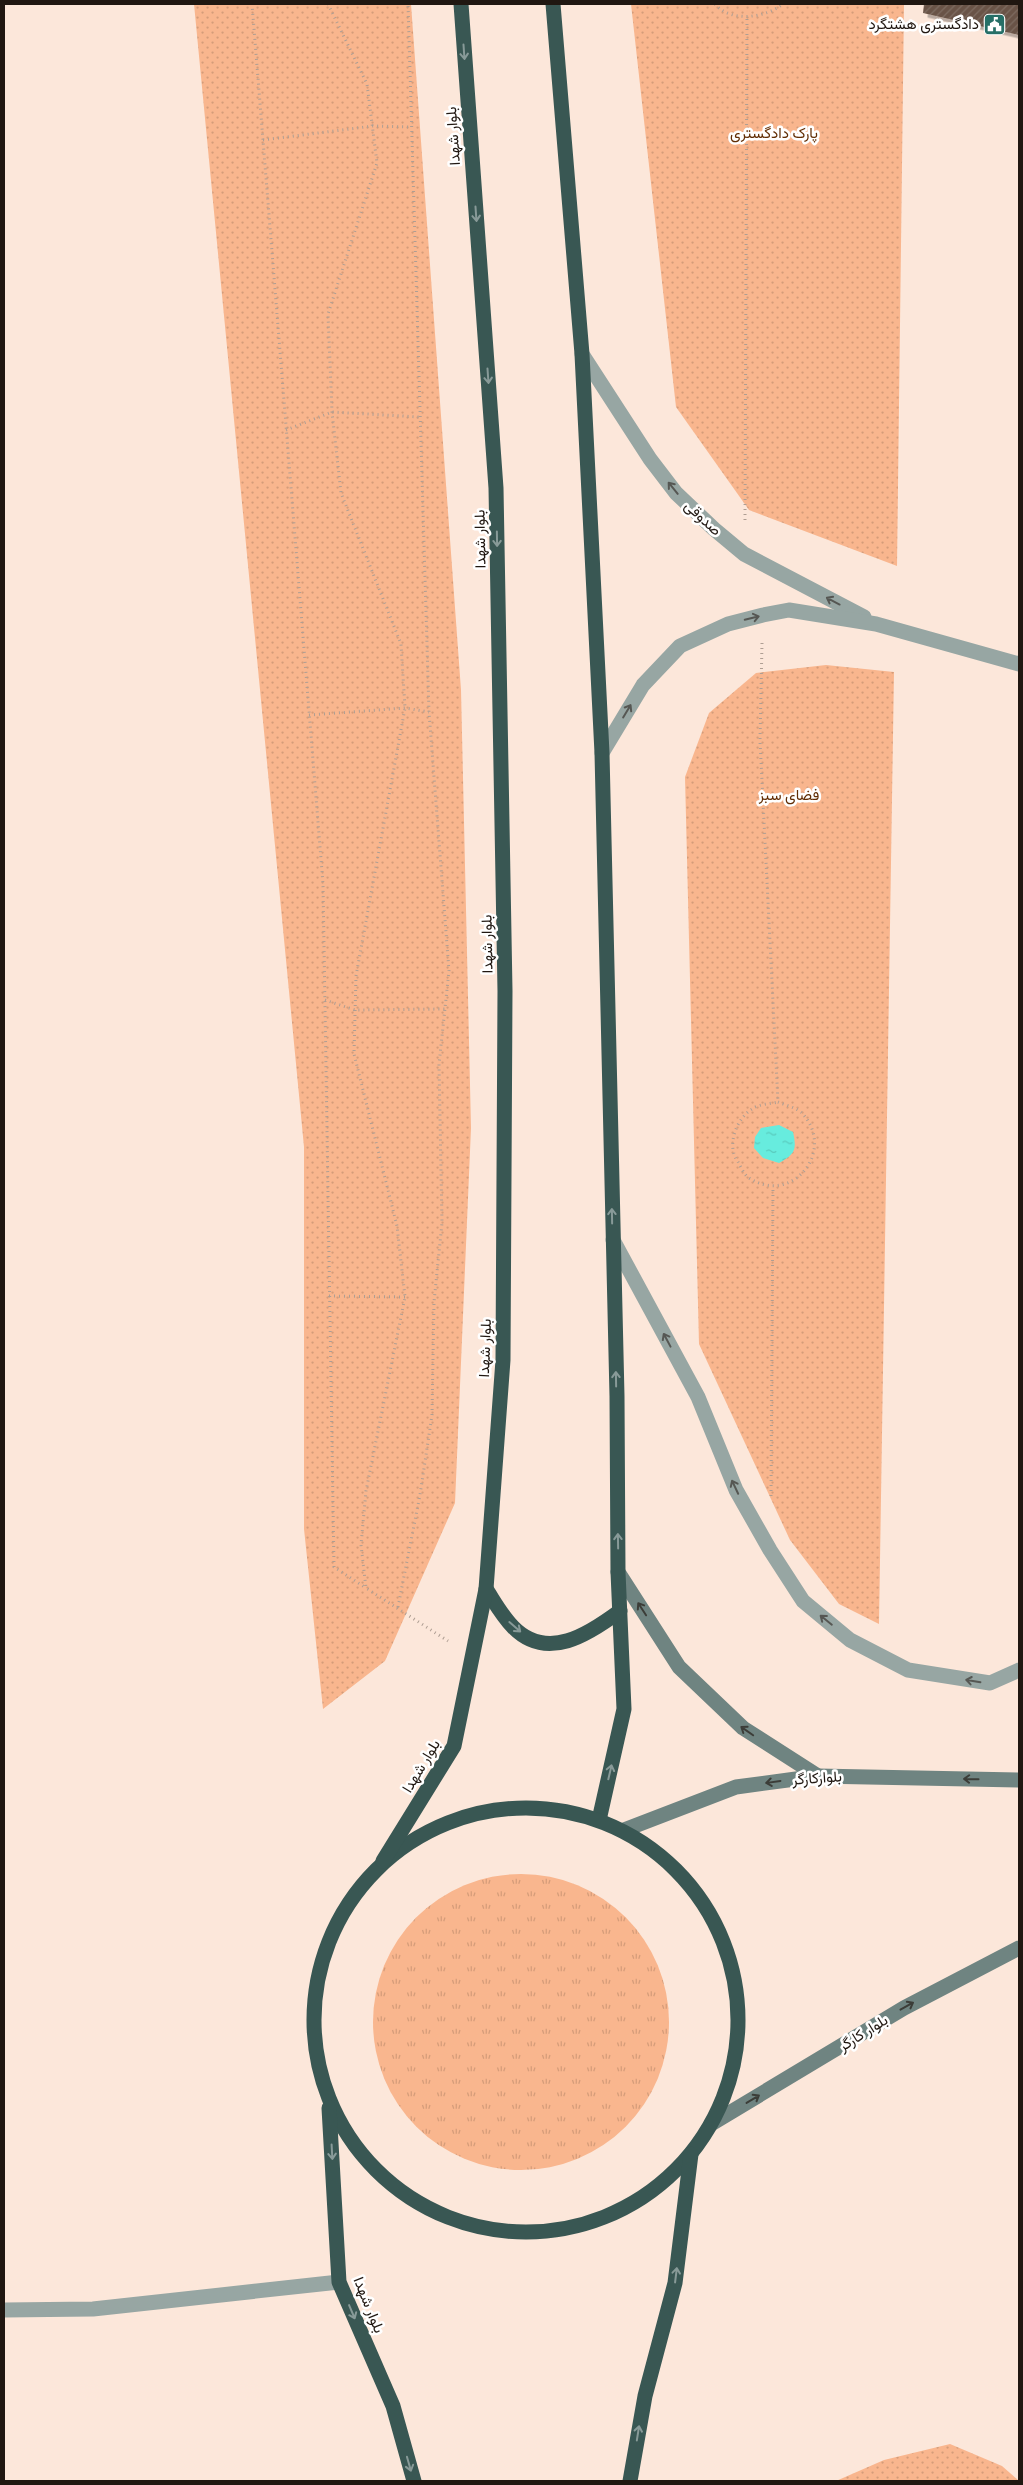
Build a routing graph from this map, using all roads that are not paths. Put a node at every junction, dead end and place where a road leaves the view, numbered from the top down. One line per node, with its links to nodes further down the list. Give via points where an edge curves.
1 (461, 4): 9 (highway, بلوار شهدا, one-way to 9, via 496,488 506,991 503,1360)
2 (553, 4): 3 (highway)
3 (582, 354): 4 (street, صدوقی, one-way to 3, via 744,554 714,529 676,493 650,459); 6 (highway)
4 (876, 624): 5 (street, صدوقی); 6 (street, صدوقی, one-way to 4, via 643,685 680,646 728,624 789,610)
5 (1019, 664)
6 (602, 753): 7 (highway, one-way to 6)
7 (613, 1240): 8 (highway, one-way to 7); 11 (street, one-way to 7, via 990,1683 908,1670 850,1640 803,1602 736,1490 698,1396)
8 (618, 1572): 10 (highway); 12 (main road, one-way to 8, via 743,1728 679,1667)
9 (486, 1589): 10 (highway, one-way to 10, via 513,1627 536,1642 565,1642 590,1633); 16 (highway, بلوار شهدا, via 454,1746)
10 (620, 1611): 14 (highway, one-way to 10, via 624,1709)
11 (1019, 1670)
12 (818, 1776): 13 (main road, بلوارکارگر, one-way to 12); 15 (main road, بلوارکارگر, one-way to 15, via 736,1787)
13 (1019, 1780)
14 (599, 1820): 15 (highway); 16 (highway, via 543,1807 486,1810 431,1829)
15 (624, 1830): 19 (highway, via 670,1863 707,1907 730,1958 739,2015 733,2072)
16 (383, 1861): 18 (highway, via 341,1912 317,1974 312,2040)
17 (1019, 1948): 19 (main road, بلوار کارگر, one-way to 17, via 904,2008)
18 (329, 2104): 20 (highway, via 361,2158 408,2198 465,2224 526,2233 588,2224 605,2216 645,2196); 21 (highway, بلوار شهدا, one-way to 21)
19 (712, 2124): 20 (highway)
20 (691, 2154): 24 (highway, one-way to 20, via 644,2396 675,2283)
21 (339, 2282): 22 (street, via 93,2309); 23 (highway, بلوار شهدا, one-way to 23, via 393,2406)
22 (4, 2310)
23 (414, 2481)
24 (630, 2481)

